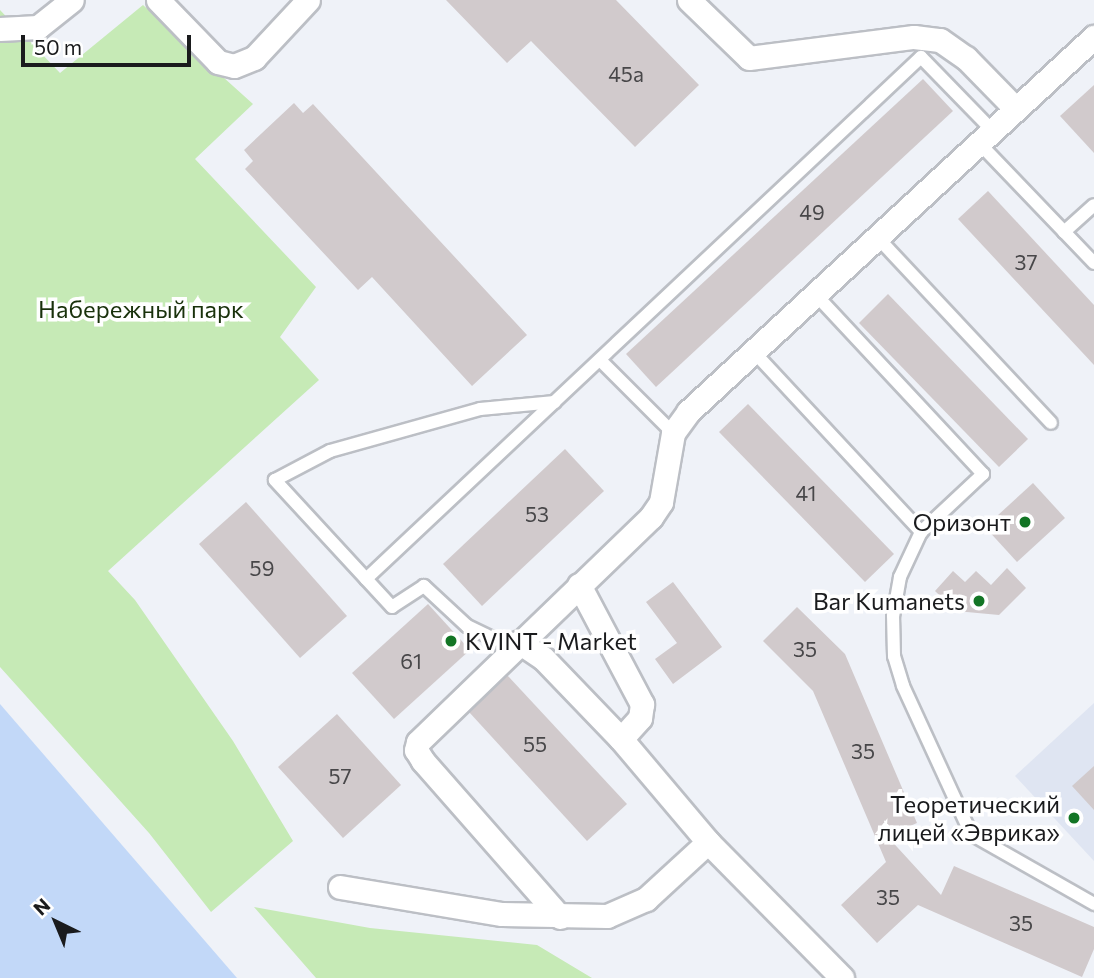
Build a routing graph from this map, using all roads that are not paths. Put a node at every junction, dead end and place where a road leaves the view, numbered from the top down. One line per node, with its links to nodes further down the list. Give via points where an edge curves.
1 (72, 0): 5 (street, via 38,26)
2 (158, 0): 3 (street, via 218,62 234,66 254,58)
3 (308, 0)
4 (689, 0): 7 (street, via 749,58 914,37 940,40 966,58)
5 (0, 29)
6 (1094, 37): 7 (street)
7 (1016, 109): 8 (street)
8 (986, 137): 10 (lane); 11 (street); 15 (lane, via 921,57)
9 (1094, 205): 10 (lane)
10 (1064, 232): 12 (lane)
11 (878, 238): 13 (street); 17 (lane)
12 (1094, 263)
13 (816, 295): 14 (street); 19 (lane, via 983,474)
14 (754, 352): 18 (street, via 688,412); 19 (lane)
15 (600, 360): 16 (lane); 18 (lane)
16 (555, 402): 20 (lane); 20 (lane, via 480,409 330,451 275,480)
17 (1051, 423)
18 (673, 433): 21 (street, via 661,502)
19 (921, 532): 26 (lane, via 900,577 893,615 894,656 903,686 971,834)
20 (366, 579): 22 (lane, via 392,607 424,586 467,626 494,639)
21 (579, 585): 22 (street); 23 (street, via 642,704 640,718)
22 (520, 642): 23 (street, via 543,658); 27 (street, via 424,734 416,750)
23 (621, 739): 24 (street)
24 (708, 842): 27 (street, via 671,880 629,909 607,916); 28 (street)
25 (340, 887): 27 (street, via 454,907)
26 (1094, 904)
27 (560, 917)
28 (842, 978)

